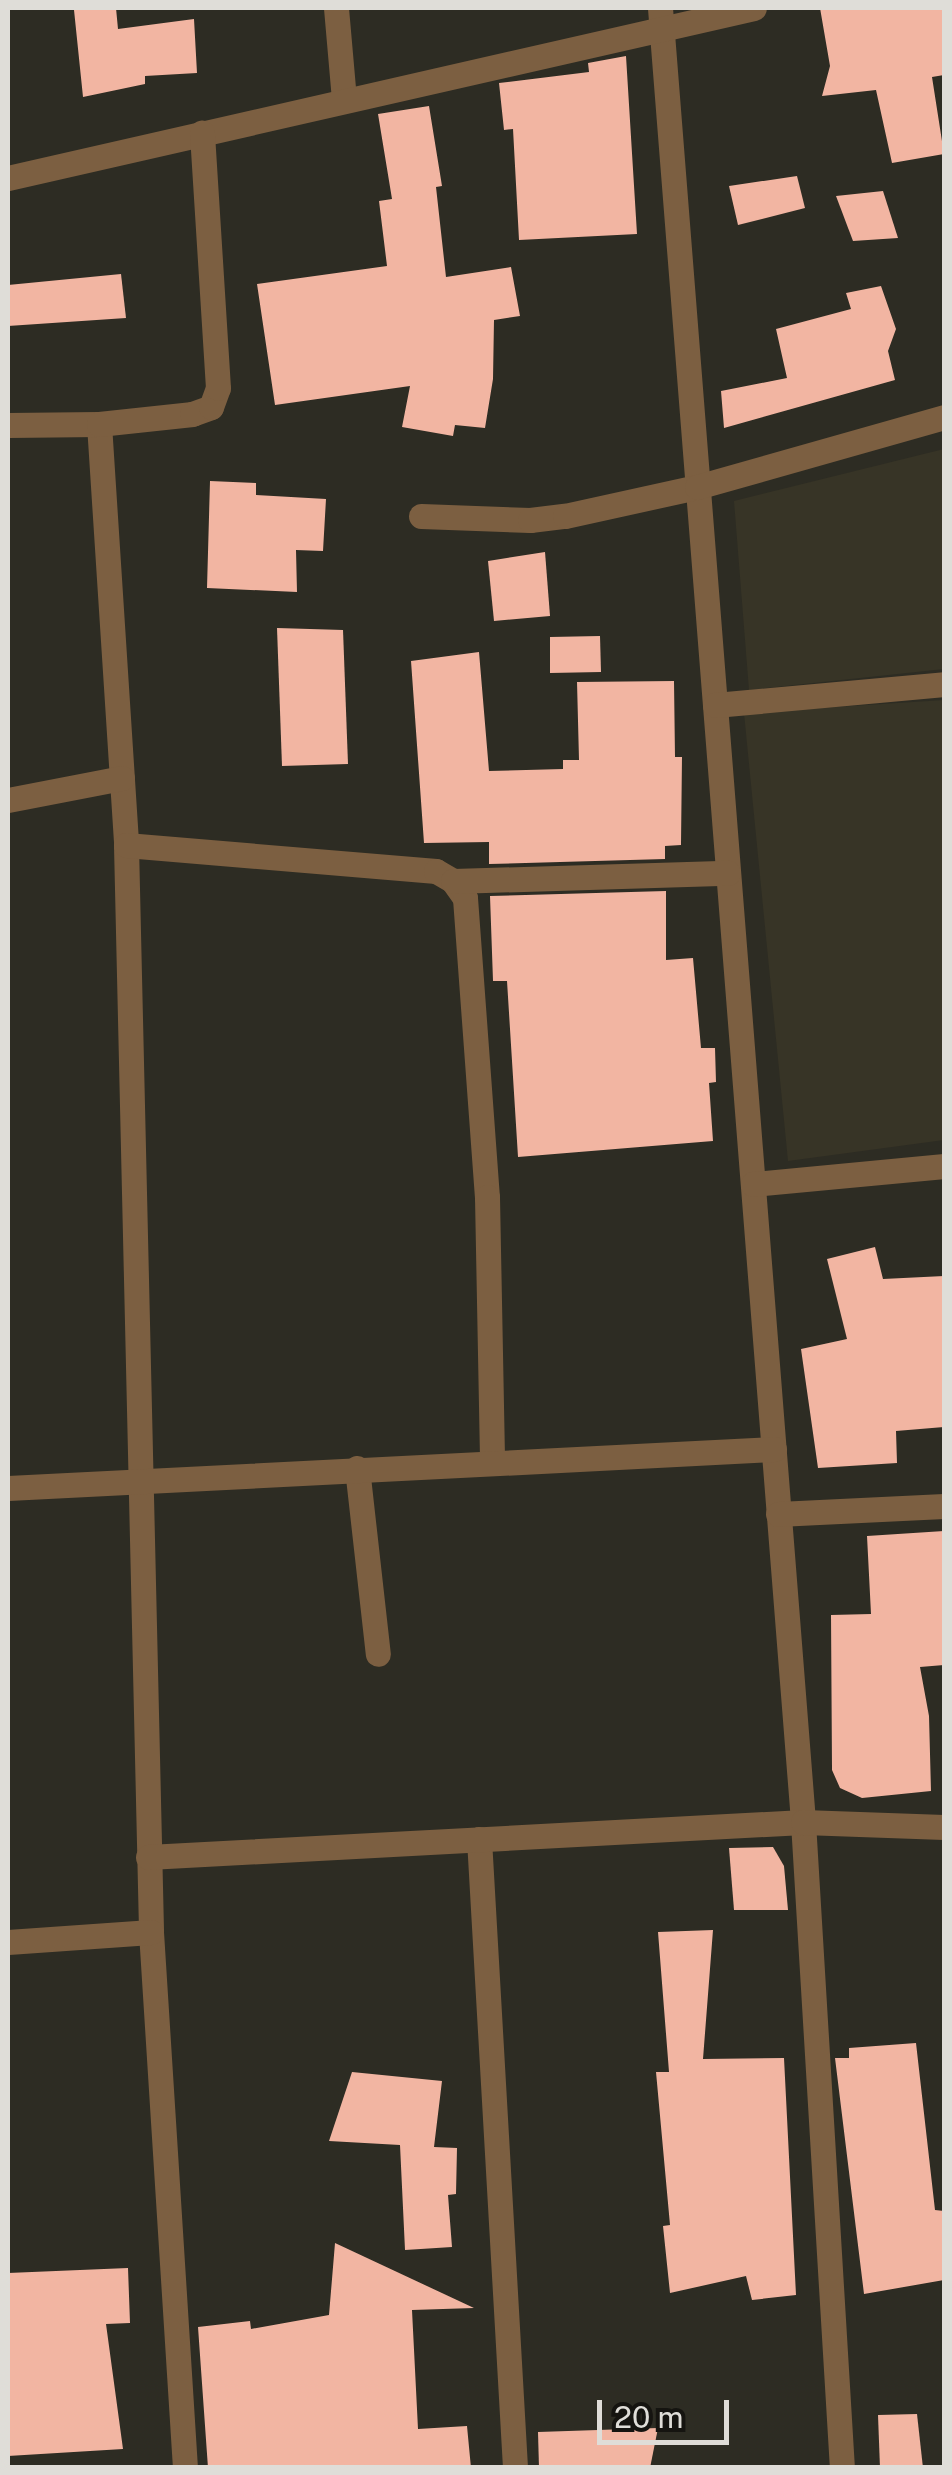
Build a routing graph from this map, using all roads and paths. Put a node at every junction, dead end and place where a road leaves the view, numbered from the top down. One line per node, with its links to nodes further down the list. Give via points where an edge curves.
1 (336, 8): 4 (street)
2 (754, 8): 3 (street)
3 (660, 18): 4 (street); 10 (street)
4 (344, 100): 5 (street)
5 (202, 132): 6 (street); 8 (street, via 218,388 211,407 192,414)
6 (8, 178)
7 (944, 418): 10 (street)
8 (98, 424): 9 (street); 14 (street)
9 (8, 425)
10 (697, 488): 11 (street, via 530,520); 13 (street)
11 (420, 516)
12 (944, 684): 13 (street)
13 (714, 704): 17 (street)
14 (122, 778): 15 (street); 16 (street)
15 (8, 800)
16 (126, 845): 18 (street, via 436,871); 24 (street)
17 (728, 872): 18 (street); 20 (street)
18 (453, 881): 22 (street, via 464,898 487,1197)
19 (944, 1166): 20 (street)
20 (753, 1184): 21 (street)
21 (774, 1449): 22 (street); 27 (street)
22 (492, 1462): 23 (street)
23 (357, 1468): 24 (street); 28 (street)
24 (138, 1478): 25 (street); 32 (street)
25 (8, 1488)
26 (944, 1506): 27 (street)
27 (778, 1514): 29 (street)
28 (378, 1654)
29 (803, 1822): 30 (street); 31 (street); 37 (street)
30 (944, 1827)
31 (479, 1838): 32 (street); 36 (street)
32 (148, 1857): 33 (street)
33 (151, 1932): 34 (street); 35 (street)
34 (8, 1942)
35 (185, 2468)
36 (515, 2468)
37 (842, 2468)

